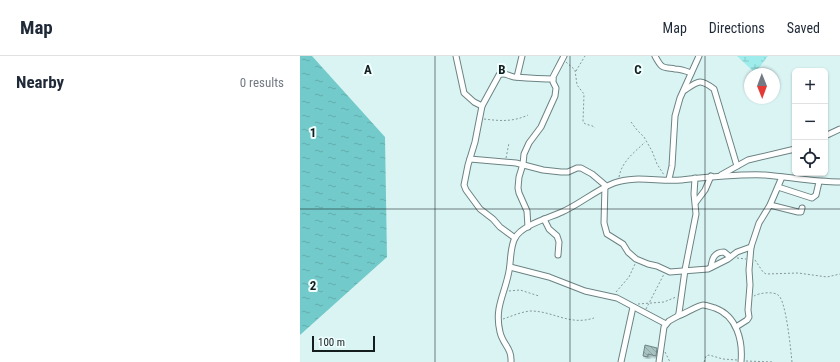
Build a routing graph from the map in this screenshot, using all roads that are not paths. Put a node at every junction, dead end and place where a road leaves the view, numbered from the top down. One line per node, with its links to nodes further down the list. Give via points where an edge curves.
1 (456, 56): 10 (street, via 464,93)
2 (522, 56): 7 (street)
3 (655, 56): 6 (street, via 666,69)
4 (700, 56): 6 (street)
5 (563, 57): 8 (street)
6 (692, 73): 9 (street)
7 (517, 77): 8 (street); 10 (street, via 499,74)
8 (553, 79): 15 (street, via 555,96 541,127 525,150)
9 (684, 91): 16 (street, via 702,81 714,89); 20 (street, via 675,116)
10 (482, 106): 14 (street)
11 (840, 129): 12 (street)
12 (828, 135)
13 (792, 149): 16 (street, via 748,160)
14 (470, 159): 15 (street); 31 (street, via 464,182 466,190 480,209)
15 (523, 164): 25 (street, via 561,172 583,169 602,182); 30 (street, via 518,188 527,211)
16 (737, 166): 18 (street)
17 (711, 176): 18 (street); 21 (street); 26 (street)
18 (720, 176): 19 (street)
19 (782, 177): 22 (street); 24 (street)
20 (669, 178): 21 (street); 25 (street, via 630,180)
21 (695, 178): 26 (street)
22 (819, 182): 23 (street); 24 (street, via 816,195 812,198)
23 (840, 182)
24 (778, 187): 27 (street)
25 (605, 188): 29 (street, via 575,206); 37 (street, via 605,231 623,244 636,259 668,272)
26 (696, 202): 37 (street)
27 (770, 205): 28 (street, via 798,212 801,212); 32 (street, via 759,223)
28 (802, 208)
29 (544, 219): 30 (street); 33 (street, via 559,239)
30 (528, 227): 31 (street)
31 (515, 238): 35 (street)
32 (751, 247): 34 (street); 41 (street, via 749,318)
33 (558, 255)
34 (731, 257): 36 (street); 36 (street, via 724,252 718,252)
35 (510, 267): 38 (street, via 549,277 585,291 613,296); 43 (street, via 498,308 498,322 502,341 510,351)
36 (711, 267): 37 (street)
37 (685, 270): 39 (street)
38 (631, 305): 40 (street); 44 (street)
39 (678, 316): 40 (street); 41 (street, via 705,305 723,312)
40 (666, 324): 45 (street)
41 (736, 327): 42 (street, via 742,345)
42 (742, 361)
43 (511, 362)
44 (621, 362)
45 (660, 362)

